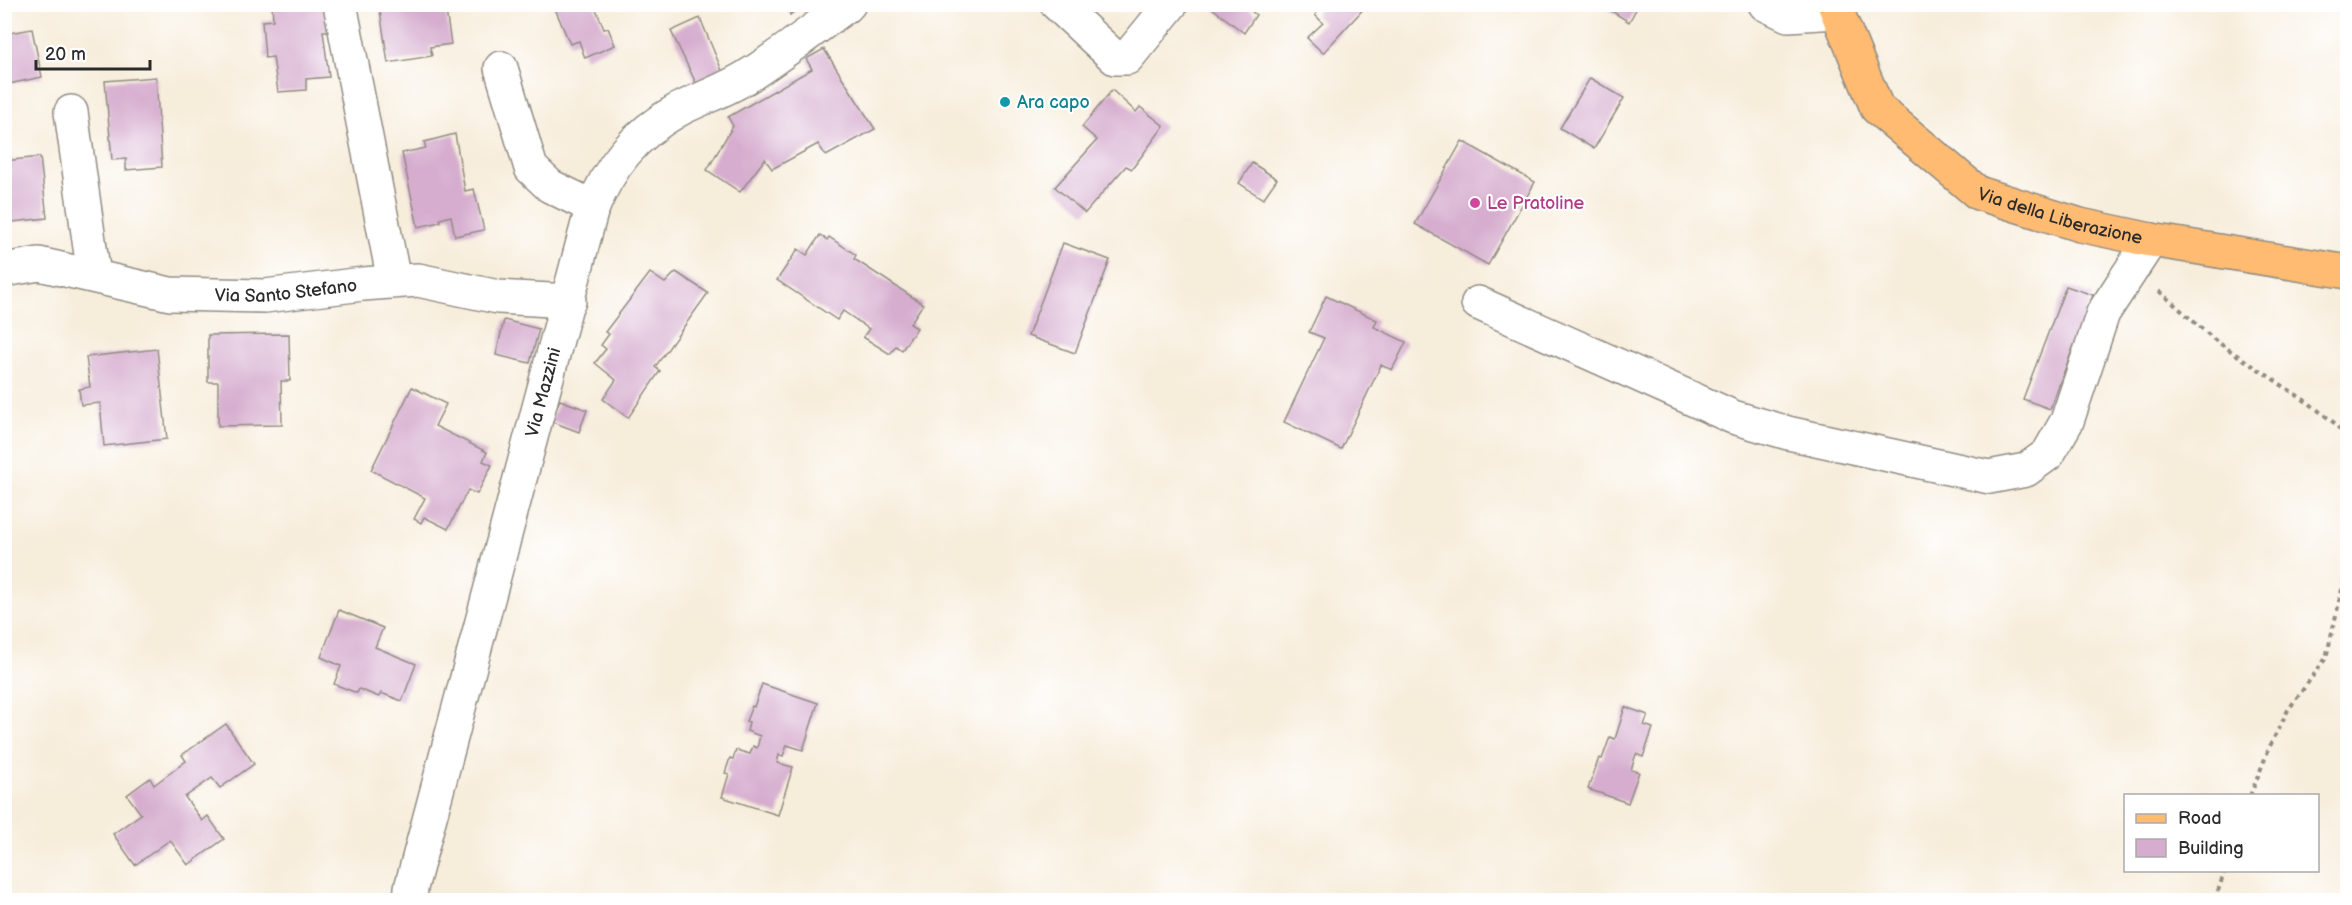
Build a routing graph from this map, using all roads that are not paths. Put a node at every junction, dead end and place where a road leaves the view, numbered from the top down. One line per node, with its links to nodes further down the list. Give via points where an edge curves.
1 (340, 4): 14 (street)
2 (849, 4): 9 (street, Via Mazzini, via 747,77 645,131 617,162)
3 (1057, 4): 4 (street, via 1115,58 1127,58)
4 (1171, 4)
5 (1765, 4): 6 (street, via 1788,15)
6 (1835, 8): 10 (main road, Via della Liberazione, via 1877,108 1978,193 2080,225)
7 (501, 68): 9 (street, via 531,168 550,186)
8 (70, 112): 13 (street)
9 (593, 207): 15 (street, Via Mazzini)
10 (2151, 240): 12 (main road, Via della Liberazione); 16 (street, via 2103,313 2067,421 2048,454 2026,470 1989,477 1732,417)
11 (4, 270): 13 (street, Via Santo Stefano, via 39,264)
12 (2348, 272)
13 (94, 276): 14 (street, Via Santo Stefano, via 170,294 265,296)
14 (394, 281): 15 (street, Via Santo Stefano, via 418,280 498,297)
15 (568, 301): 17 (street, Via Mazzini)
16 (1478, 303)
17 (410, 900)

